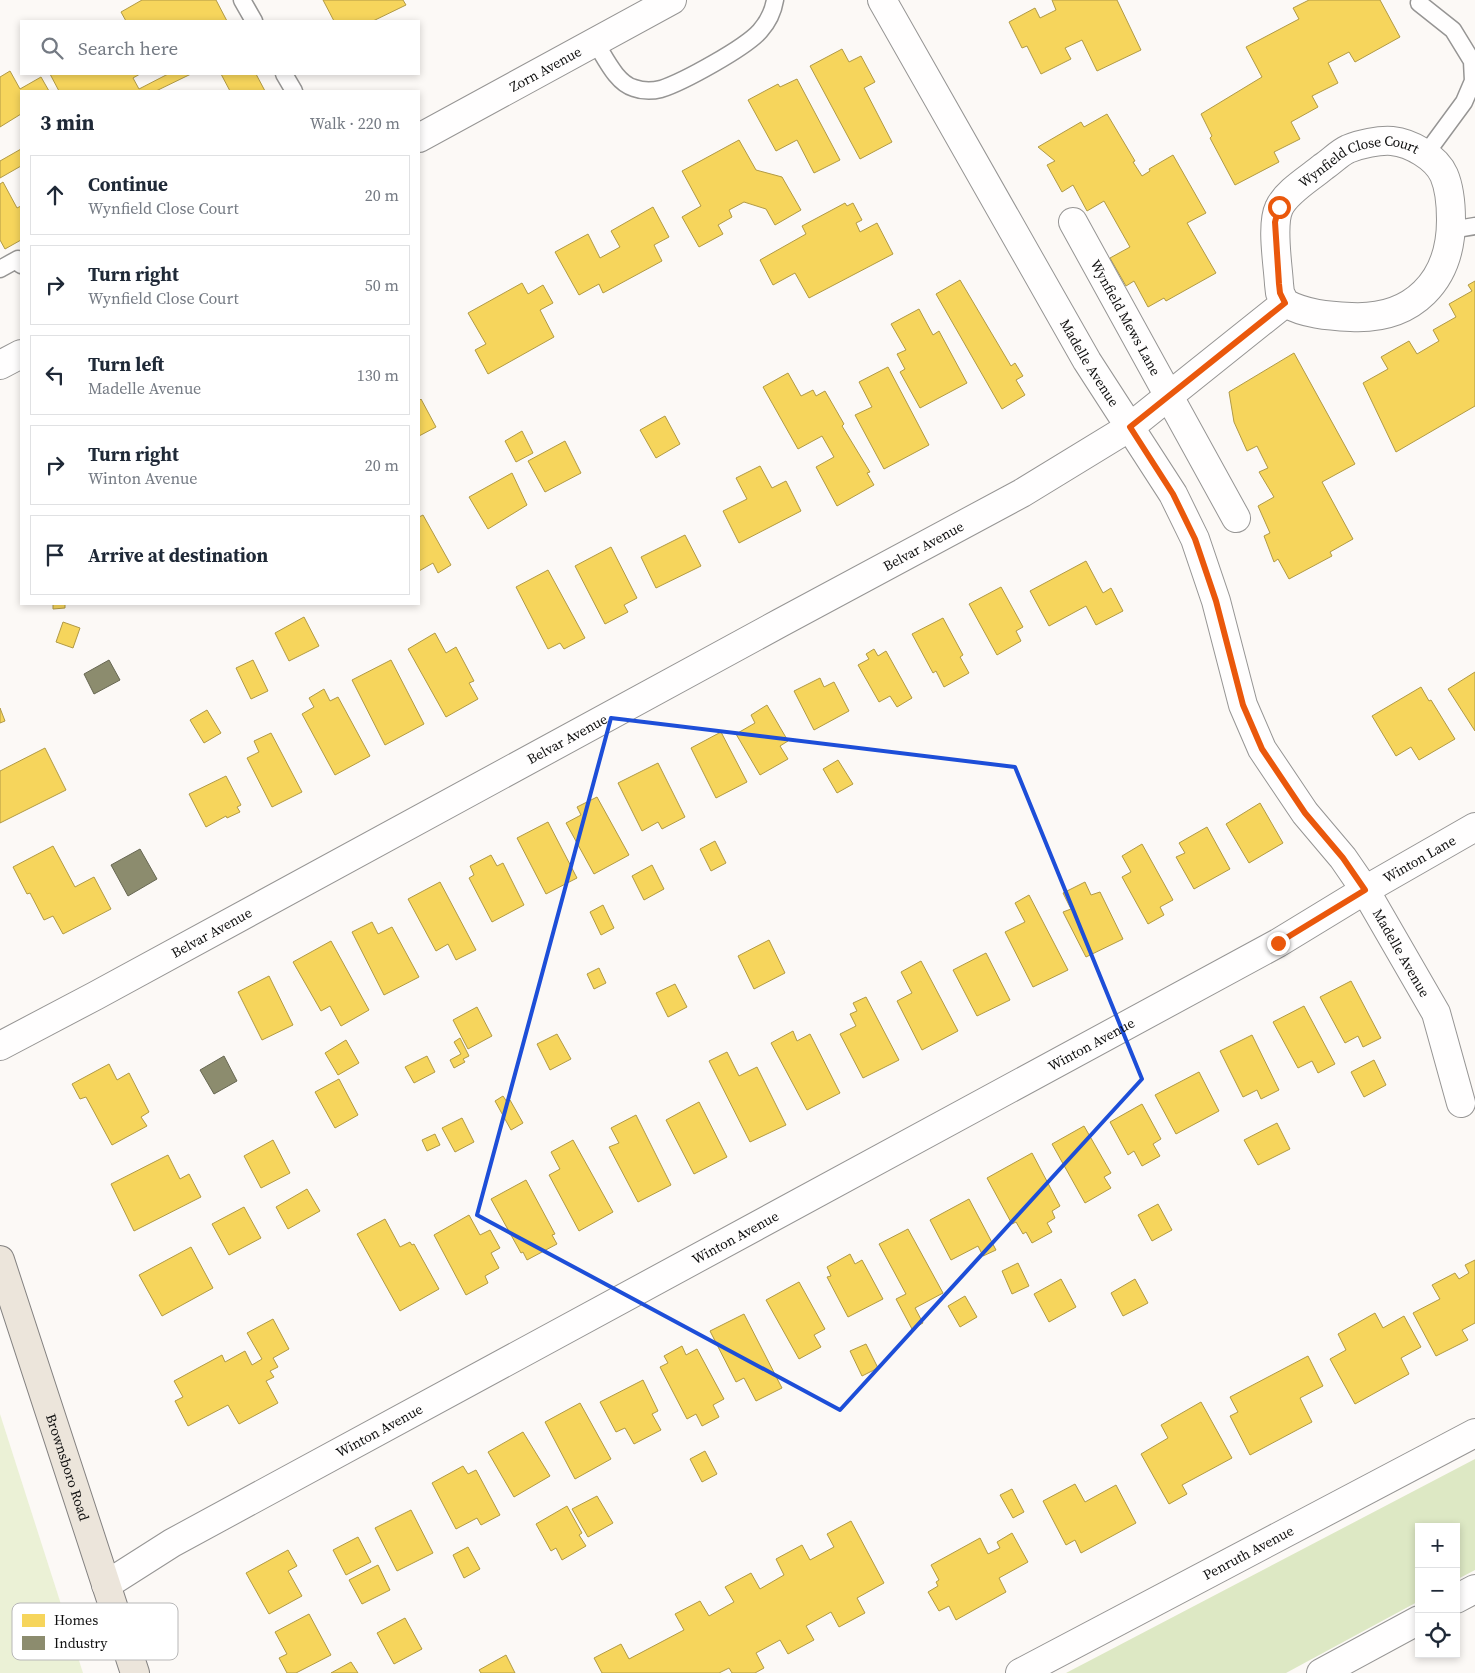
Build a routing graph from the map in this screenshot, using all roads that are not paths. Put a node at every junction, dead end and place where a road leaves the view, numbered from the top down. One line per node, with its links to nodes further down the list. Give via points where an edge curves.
1 (242, 0): 6 (lane)
2 (672, 0): 7 (street, Zorn Avenue)
3 (775, 0): 7 (lane, via 773,12 766,23 744,45 659,89 633,88 624,83)
4 (882, 0): 20 (street, Madelle Avenue, via 1087,361)
5 (1419, 3): 11 (lane, Wynfield Close Court, via 1453,30 1472,61 1473,81 1464,102)
6 (253, 20)
7 (595, 42): 10 (street, Zorn Avenue)
8 (285, 75): 9 (lane)
9 (293, 90)
10 (420, 137)
11 (1425, 155): 13 (street, Wynfield Close Court, via 1444,174); 16 (street, Wynfield Close Court, via 1415,148 1392,141 1373,142 1347,150 1295,189 1279,207 1275,222 1280,293)
12 (1073, 222): 19 (street, Wynfield Mews Lane)
13 (1463, 228): 16 (street, Wynfield Close Court, via 1451,239 1446,260 1432,284 1400,310 1379,317 1333,316 1310,313)
14 (20, 263): 15 (lane, via 18,259)
15 (0, 269)
16 (1285, 303): 19 (street)
17 (20, 355): 18 (street)
18 (0, 366)
19 (1169, 396): 20 (street); 21 (street, Wynfield Mews Lane)
20 (1130, 427): 23 (street, Madelle Avenue, via 1173,494 1195,539 1216,601 1243,705 1262,749 1305,813); 24 (street, Belvar Avenue, via 1022,493)
21 (1236, 518)
22 (1475, 827): 23 (street, Winton Lane)
23 (1365, 890): 25 (street, Madelle Avenue, via 1436,1013); 28 (street, Winton Avenue, via 1278,943 181,1538)
24 (0, 1046)
25 (1461, 1103)
26 (0, 1260): 28 (main road, Brownsboro Road)
27 (1475, 1433): 35 (street, Penruth Avenue)
28 (106, 1586): 31 (main road, Brownsboro Road)
29 (1475, 1589): 30 (street)
30 (1460, 1597)
31 (112, 1603)
32 (1415, 1622): 36 (street)
33 (131, 1660): 34 (main road, Brownsboro Road)
34 (135, 1673)
35 (1020, 1673)
36 (1321, 1673)

